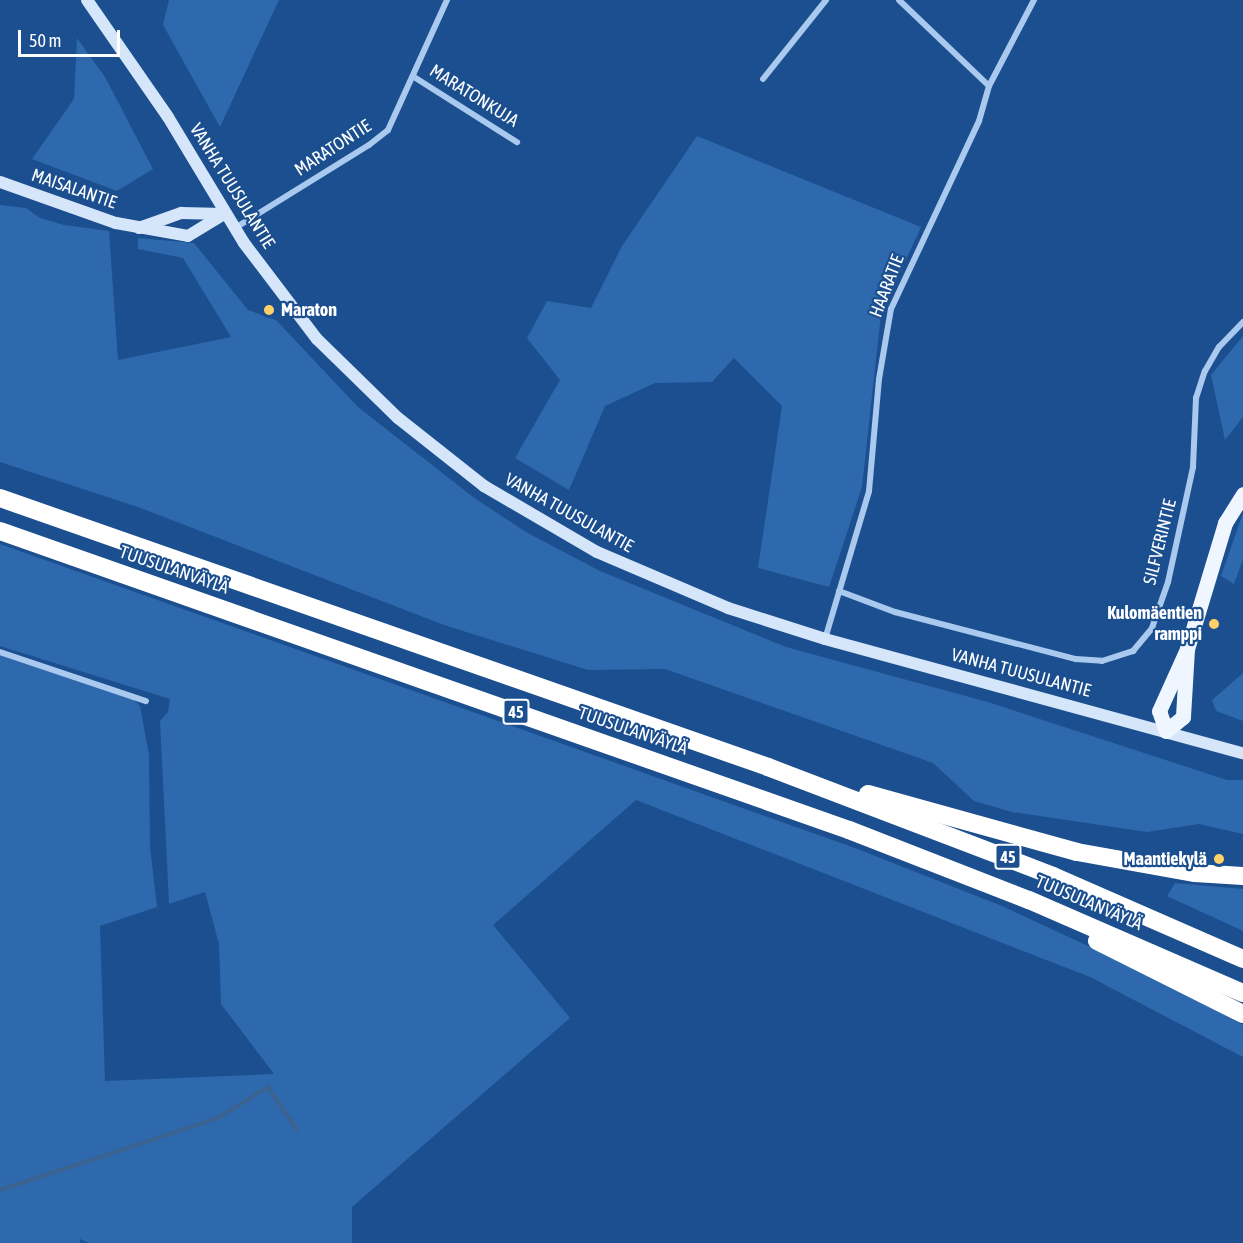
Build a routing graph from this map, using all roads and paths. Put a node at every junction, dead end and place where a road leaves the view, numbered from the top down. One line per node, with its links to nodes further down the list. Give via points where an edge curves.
1 (87, 0): 11 (main road, VANHA TUUSULANTIE, via 168,117)
2 (447, 0): 6 (street, MARATONTIE)
3 (826, 0): 7 (street)
4 (899, 0): 8 (street)
5 (1034, 0): 8 (street, HAARATIE)
6 (414, 77): 9 (street, MARATONKUJA); 13 (street, MARATONTIE, via 387,130 369,146)
7 (763, 79)
8 (989, 86): 18 (street, HAARATIE, via 979,121 891,309 879,379 869,491)
9 (517, 142)
10 (0, 182): 12 (main road, MAISALANTIE, via 75,211)
11 (224, 214): 12 (main road, via 181,213); 12 (main road, MAISALANTIE, via 195,235); 13 (main road, VANHA TUUSULANTIE)
12 (138, 228)
13 (234, 229): 19 (main road, VANHA TUUSULANTIE, via 317,339 398,418 484,486 597,552 728,608)
14 (1243, 322): 18 (street, SILFVERINTIE, via 1219,346 1205,371 1196,398 1193,467 1168,582 1152,628 1133,651 1102,661 1076,659 895,612)
15 (1243, 494): 20 (main road, via 1218,541)
16 (0, 498): 25 (highway, TUUSULANVÄYLÄ / 45)
17 (0, 531): 27 (highway, TUUSULANVÄYLÄ / 45, via 849,830)
18 (839, 591): 19 (street, HAARATIE)
19 (825, 639): 23 (main road, VANHA TUUSULANTIE)
20 (1187, 650): 23 (main road, via 1159,711); 23 (main road, via 1183,717)
21 (0, 652): 22 (street)
22 (146, 702)
23 (1166, 731): 24 (main road, VANHA TUUSULANTIE)
24 (1243, 753)
25 (768, 767): 26 (highway, via 1077,852 1195,873); 28 (highway, TUUSULANVÄYLÄ / 45, via 1053,876)
26 (1243, 876)
27 (1029, 900): 29 (highway, TUUSULANVÄYLÄ / 45); 30 (highway, via 1107,946)
28 (1243, 959)
29 (1243, 993)
30 (1243, 1014)

